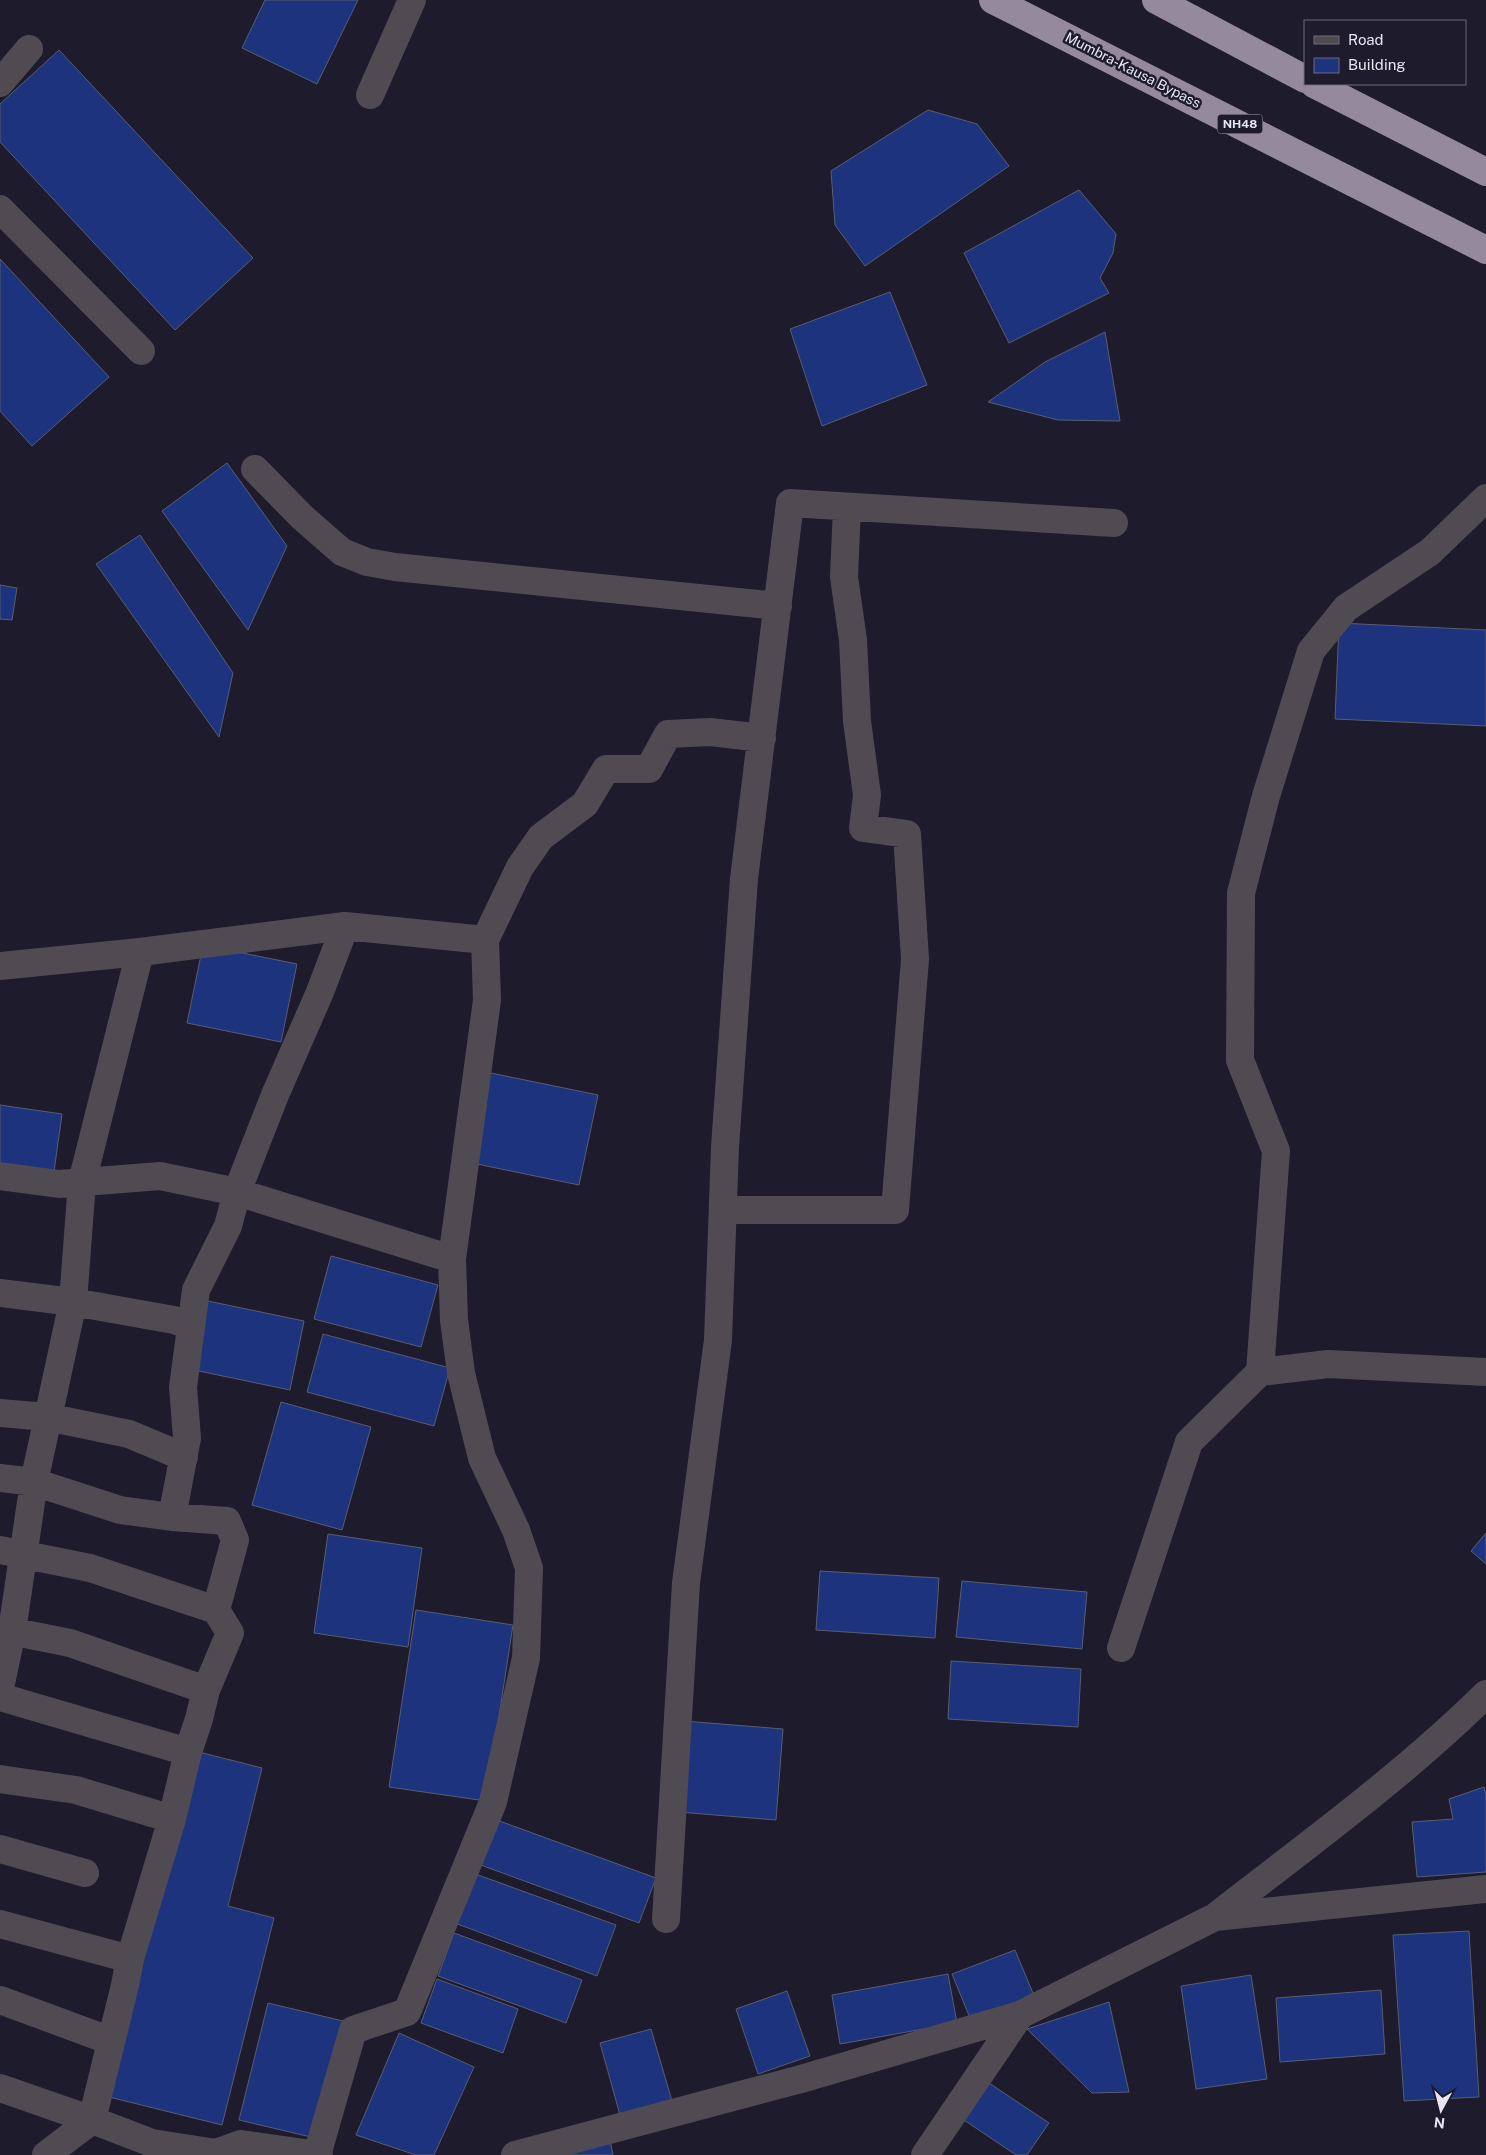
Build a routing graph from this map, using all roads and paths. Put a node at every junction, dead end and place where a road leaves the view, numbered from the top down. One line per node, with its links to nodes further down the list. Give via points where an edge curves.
1 (412, 0): 8 (street)
2 (993, 0): 11 (highway, Mumbra-Kausa Bypass / NH48)
3 (1156, 0): 5 (highway)
4 (29, 49): 6 (street)
5 (1304, 78)
6 (0, 83)
7 (1316, 85): 9 (highway)
8 (370, 95)
9 (1486, 172)
10 (0, 209): 12 (street)
11 (1486, 250)
12 (141, 351)
13 (255, 469): 17 (street, via 342,552 367,562)
14 (1486, 498): 31 (street, via 1430,552 1346,608 1310,651 1266,796 1241,893 1240,1060 1276,1151)
15 (848, 507): 16 (street); 17 (street, via 790,503); 26 (street, via 844,577 867,796 863,828 908,834 916,960 895,1210)
16 (1114, 524)
17 (778, 606): 18 (street)
18 (762, 738): 20 (street, via 710,732 668,734 649,769 606,769 585,804 541,837 520,867); 26 (street, via 744,879)
19 (345, 926): 20 (street); 21 (street); 25 (street)
20 (485, 940): 27 (street, via 487,1000)
21 (140, 952): 22 (street); 24 (street)
22 (0, 966)
23 (0, 1176): 24 (street, via 59,1184)
24 (82, 1182): 25 (street, via 160,1176); 29 (street)
25 (237, 1192): 27 (street); 30 (street, via 228,1226 196,1290)
26 (723, 1210): 54 (street, via 718,1340 686,1583)
27 (452, 1259): 63 (street, via 454,1320 461,1373 482,1458 516,1530 529,1568 526,1658 492,1802 407,2012 353,2030)
28 (0, 1293): 29 (street)
29 (73, 1302): 30 (street, via 174,1320); 34 (street)
30 (190, 1326): 35 (street, via 183,1386 187,1438)
31 (1260, 1372): 32 (street, via 1328,1364); 42 (street, via 1189,1442)
32 (1486, 1372)
33 (0, 1413): 34 (street)
34 (47, 1417): 35 (street, via 129,1434); 37 (street)
35 (184, 1458): 38 (street)
36 (0, 1478): 37 (street)
37 (34, 1482): 38 (street, via 120,1510); 39 (street)
38 (172, 1517): 40 (street, via 227,1521 235,1540)
39 (12, 1553): 40 (street, via 90,1568); 41 (street)
40 (216, 1610): 44 (street, via 230,1633)
41 (6, 1630): 43 (street); 44 (street, via 70,1643)
42 (1121, 1648)
43 (0, 1688)
44 (206, 1690): 47 (street)
45 (1486, 1694): 53 (street, via 1410,1763)
46 (0, 1697): 47 (street)
47 (188, 1752): 49 (street)
48 (0, 1779): 49 (street, via 76,1790)
49 (172, 1819): 56 (street)
50 (0, 1849): 51 (street)
51 (85, 1873)
52 (1486, 1889): 53 (street)
53 (1215, 1917): 58 (street)
54 (666, 1919)
55 (0, 1924): 56 (street)
56 (130, 1959): 59 (street)
57 (0, 2000): 59 (street)
58 (1020, 2015): 64 (street, via 801,2079); 65 (street)
59 (111, 2041): 61 (street)
60 (0, 2088): 61 (street)
61 (92, 2120): 62 (street); 63 (street, via 152,2143 216,2153 241,2144)
62 (46, 2155)
63 (318, 2155)
64 (515, 2155)
65 (925, 2155)

